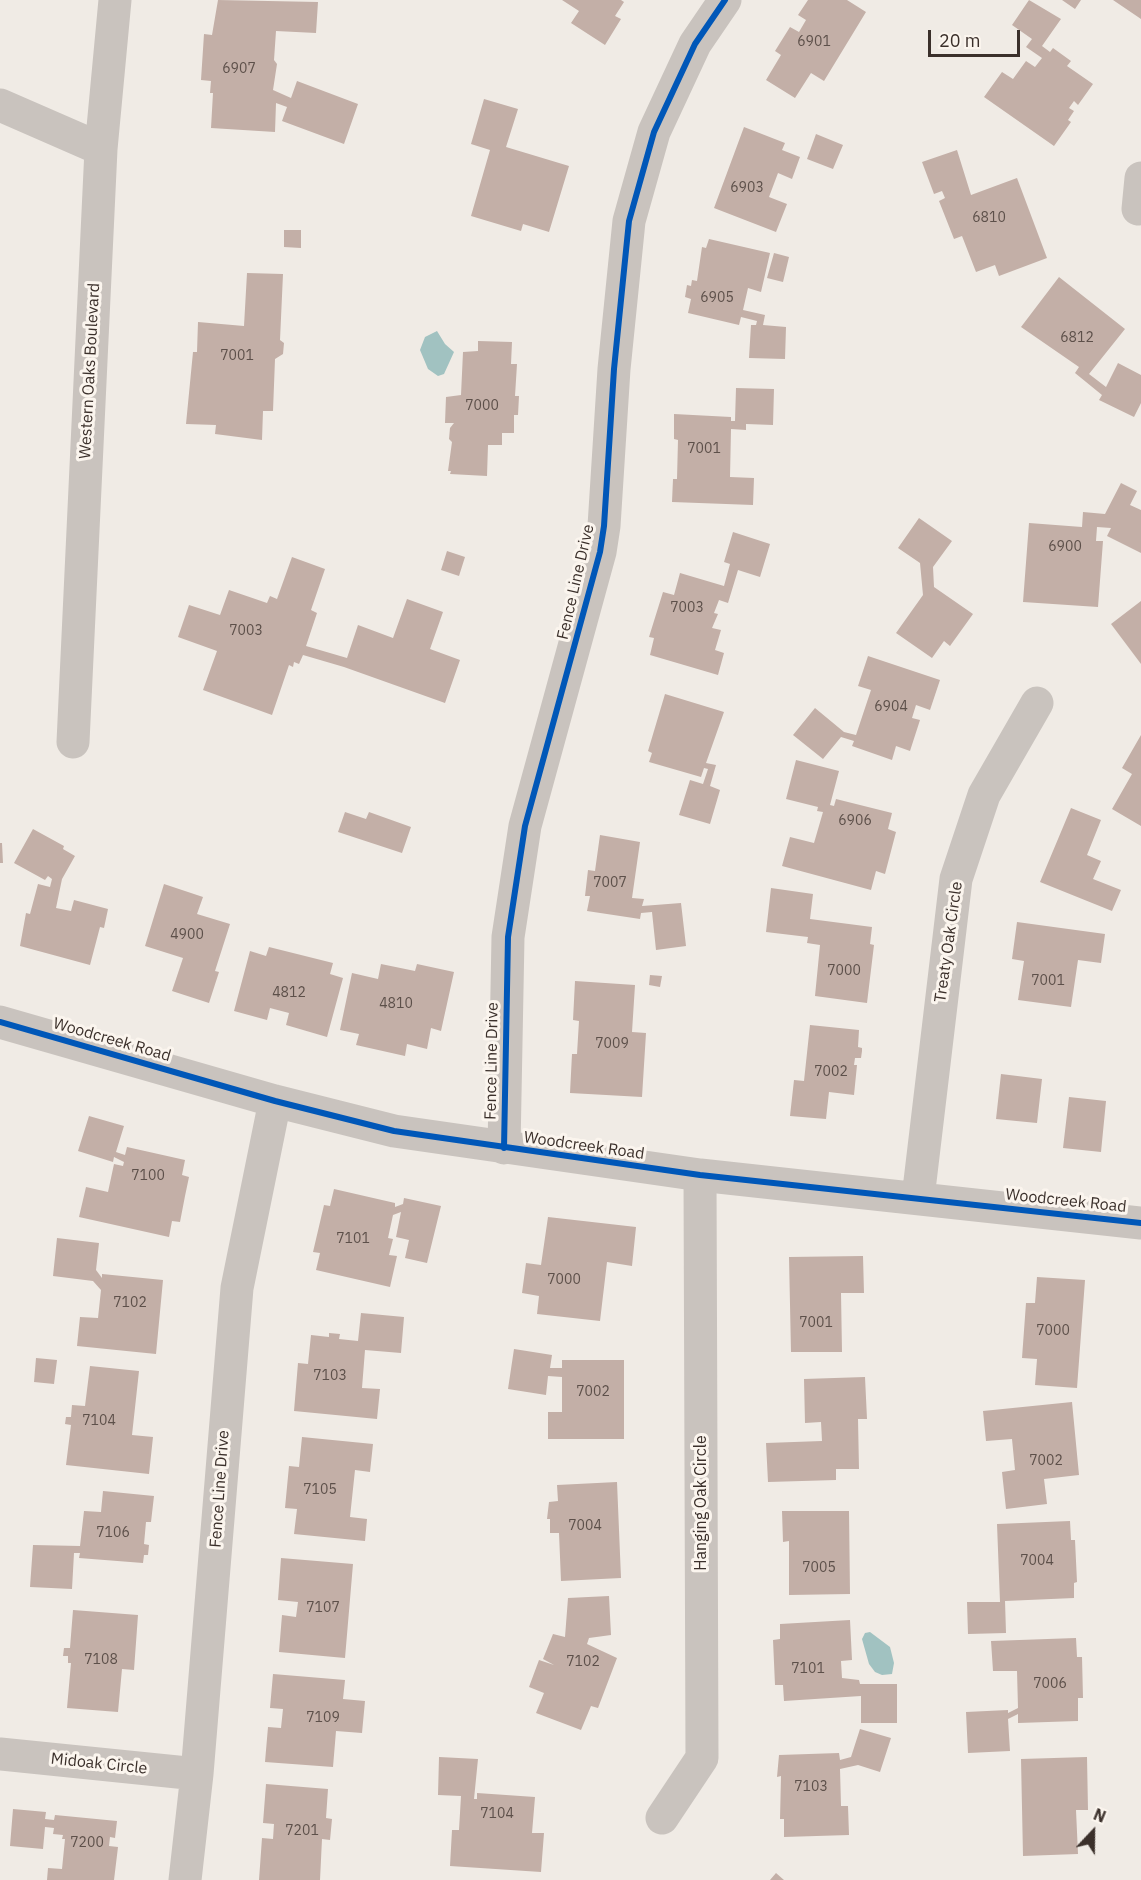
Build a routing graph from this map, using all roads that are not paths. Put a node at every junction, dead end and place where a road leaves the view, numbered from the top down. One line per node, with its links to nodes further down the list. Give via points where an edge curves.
1 (115, 0): 4 (street, Western Oaks Boulevard)
2 (725, 0): 9 (street, Fence Line Drive, via 695,44 654,132 629,220 602,543 525,826 508,937)
3 (0, 105): 4 (street)
4 (101, 149): 6 (street, Western Oaks Boulevard)
5 (1037, 703): 11 (street, Treaty Oak Circle, via 984,795 956,879)
6 (73, 742)
7 (0, 1022): 8 (street, Woodcreek Road)
8 (275, 1101): 9 (street, Woodcreek Road, via 394,1131); 14 (street, Fence Line Drive, via 237,1288)
9 (504, 1148): 10 (street, Woodcreek Road)
10 (700, 1175): 11 (street, Woodcreek Road); 15 (street, Hanging Oak Circle, via 702,1758)
11 (918, 1198): 12 (street, Woodcreek Road)
12 (1141, 1223)
13 (0, 1754): 14 (street, Midoak Circle)
14 (197, 1774): 16 (street, Fence Line Drive)
15 (662, 1818)
16 (185, 1880)

